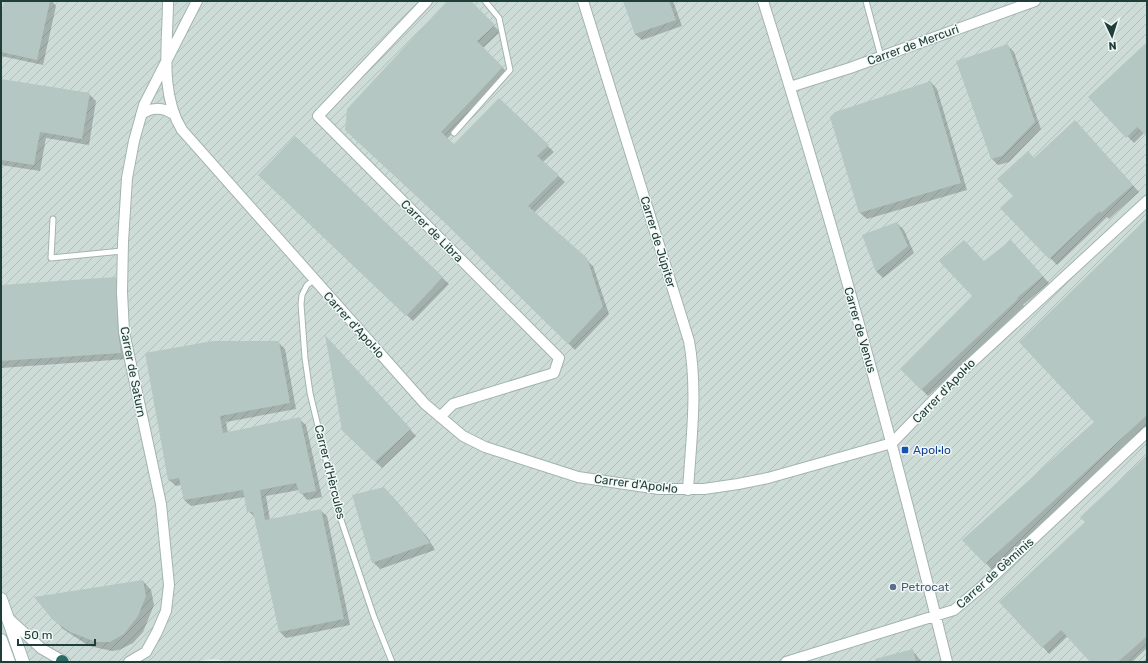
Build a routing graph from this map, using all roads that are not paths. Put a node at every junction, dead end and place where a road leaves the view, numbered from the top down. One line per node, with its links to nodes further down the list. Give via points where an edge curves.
1 (168, 1): 10 (street, Carrer de Saturn)
2 (197, 1): 10 (street)
3 (427, 1): 19 (street, Carrer de Libra, via 318,116 559,358 554,373 453,404)
4 (485, 1): 14 (lane, via 499,18 510,70)
5 (583, 1): 22 (street, Carrer de Júpiter, via 689,341 693,389)
6 (763, 1): 11 (street, Carrer de Venus)
7 (866, 1): 9 (lane)
8 (1035, 1): 9 (street, Carrer de Mercuri)
9 (881, 57): 11 (street, Carrer de Mercuri)
10 (167, 62): 12 (street, Carrer d'Apol·lo); 13 (street, Carrer de Saturn)
11 (790, 87): 21 (street, Carrer de Venus)
12 (174, 114): 13 (street, via 164,109 156,109); 18 (street, Carrer d'Apol·lo, via 182,130)
13 (141, 115): 17 (street, Carrer de Saturn, via 127,178)
14 (454, 133)
15 (1147, 200): 21 (street, Carrer d'Apol·lo, via 958,375)
16 (53, 219): 17 (lane, via 51,258)
17 (122, 251): 30 (street, Carrer de Saturn, via 124,332 160,504 169,585 166,611 157,632 146,652)
18 (314, 280): 19 (street, Carrer d'Apol·lo); 31 (lane, Carrer d'Hèrcules, via 302,295 301,304 310,393 339,514)
19 (440, 418): 22 (street, Carrer d'Apol·lo, via 473,442 578,477 640,487)
20 (1147, 432): 24 (street, Carrer de Gèminis, via 985,584 954,610)
21 (892, 443): 22 (street, Carrer d'Apol·lo, via 768,478 720,488); 24 (street, Carrer de Venus)
22 (688, 490)
23 (1, 599): 25 (main road)
24 (936, 617): 32 (street, Carrer de Gèminis); 33 (street, Carrer de Venus)
25 (8, 618): 28 (main road); 29 (street, via 42,649)
26 (1, 640): 27 (main road)
27 (9, 662)
28 (23, 662)
29 (63, 662)
30 (129, 662)
31 (392, 662)
32 (786, 662)
33 (947, 662)

